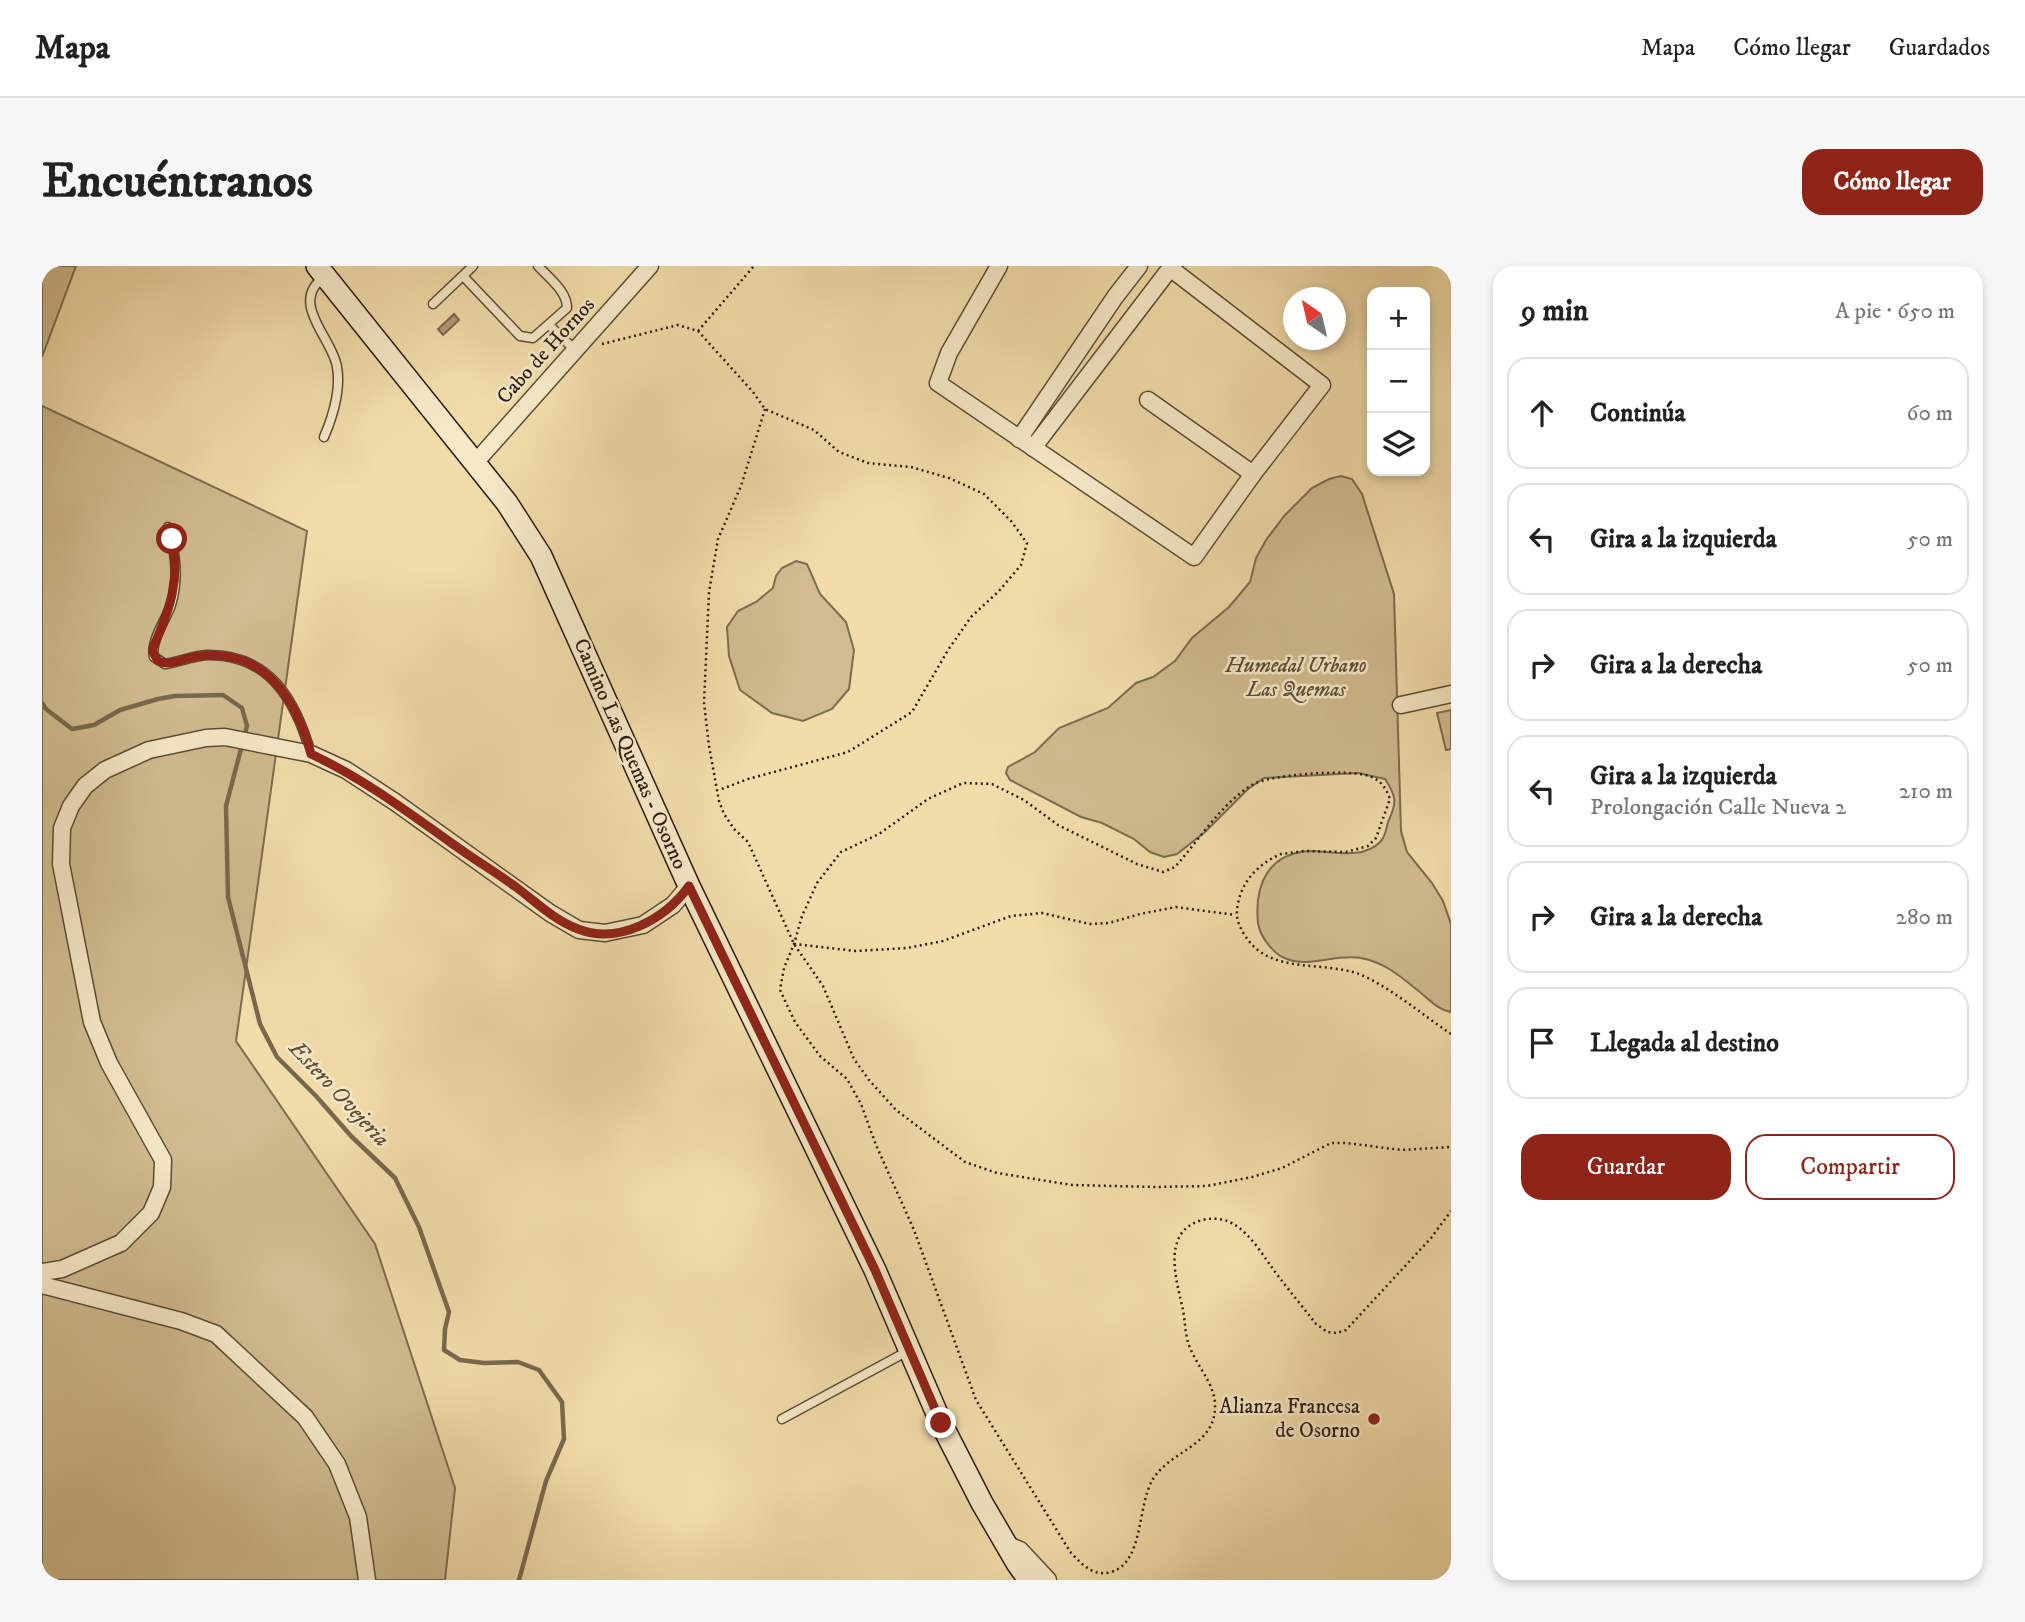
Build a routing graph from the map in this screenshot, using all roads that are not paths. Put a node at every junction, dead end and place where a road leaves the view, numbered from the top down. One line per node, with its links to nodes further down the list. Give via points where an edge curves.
1 (473, 266): 8 (lane)
2 (538, 266): 10 (lane, via 567,303)
3 (650, 266): 11 (street, Cabo de Hornos)
4 (999, 266): 14 (street, via 949,353 938,383)
5 (1139, 266): 14 (street, via 1115,297)
6 (1171, 267): 14 (street); 16 (street, via 1322,385)
7 (327, 269): 13 (lane, via 310,297 337,368 335,401); 15 (main road, Camino Las Quemas - Osorno)
8 (463, 276): 9 (lane); 10 (lane, via 520,336 533,338)
9 (433, 304)
10 (549, 325): 11 (lane)
11 (575, 350): 15 (street, Cabo de Hornos)
12 (1148, 400): 16 (street)
13 (324, 437)
14 (1026, 443): 16 (street, via 1194,557)
15 (474, 464): 21 (main road, Camino Las Quemas - Osorno, via 507,503 541,556)
16 (1254, 474)
17 (168, 527): 20 (lane, via 176,577 154,657 165,664 218,656 261,670 294,706)
18 (1451, 694): 19 (street)
19 (1401, 705)
20 (311, 754): 21 (street, via 395,802 579,930 604,933 643,925 664,913); 22 (street, via 225,737 167,745 105,770 77,795 66,817 61,864 92,1022 109,1063 163,1160 162,1187 151,1213 121,1243 62,1269)
21 (689, 886): 24 (main road, Camino Las Quemas - Osorno, via 875,1270)
22 (42, 1272)
23 (42, 1285): 27 (street, via 216,1334 305,1417 337,1464 358,1517)
24 (908, 1351): 25 (lane); 26 (main road, Camino Las Quemas - Osorno)
25 (782, 1419)
26 (1006, 1544): 28 (main road, Camino Las Quemas - Osorno); 29 (street, via 1020,1550)
27 (367, 1580)
28 (1029, 1580)
29 (1048, 1580)

